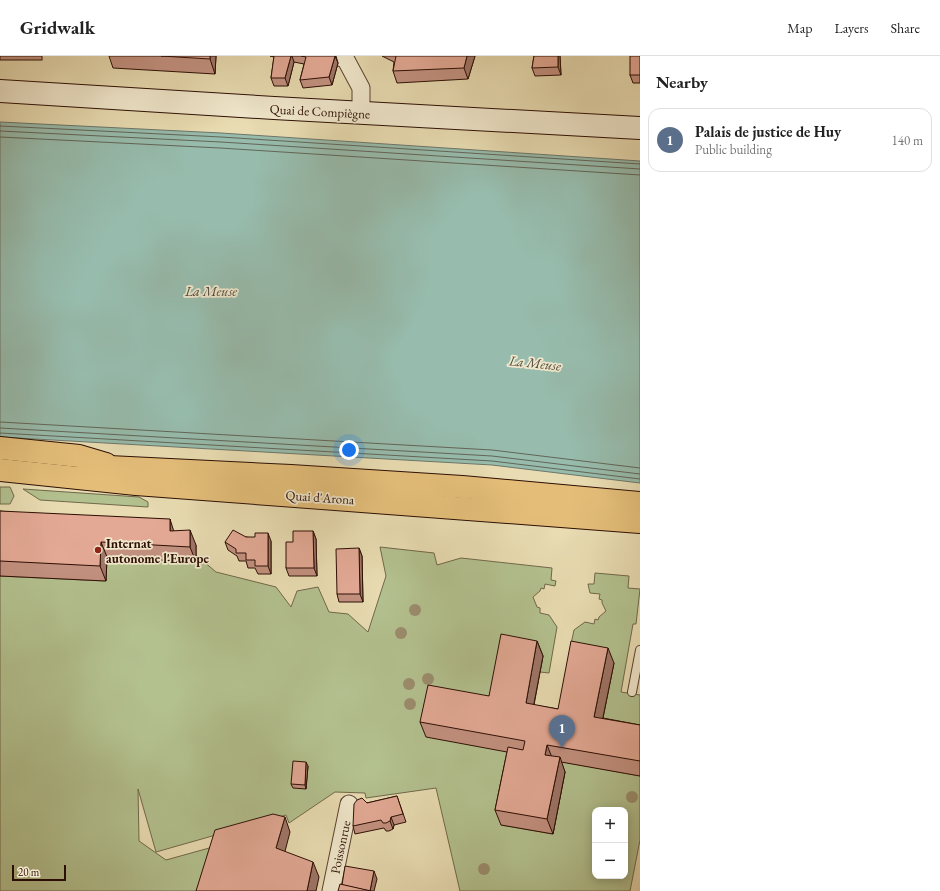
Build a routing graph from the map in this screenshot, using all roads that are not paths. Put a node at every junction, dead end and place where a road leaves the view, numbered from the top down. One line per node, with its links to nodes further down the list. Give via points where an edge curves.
1 (338, 56): 5 (street, via 346,60 361,88)
2 (0, 91): 3 (main road, Quai de Compiègne)
3 (46, 95): 4 (main road, via 23,107); 5 (main road, Quai de Compiègne)
4 (0, 106)
5 (361, 113): 6 (main road, Quai de Compiègne)
6 (640, 128)
7 (0, 448): 8 (main road, via 79,456)
8 (113, 466): 9 (main road, Quai d'Arona); 11 (main road, Quai d'Arona)
9 (0, 467)
10 (0, 470): 11 (main road, Quai d'Arona, via 129,483)
11 (324, 488): 12 (main road, Quai d'Arona)
12 (372, 491): 13 (main road, Quai d'Arona); 14 (main road, Quai d'Arona)
13 (640, 503)
14 (640, 522)
15 (640, 650): 16 (lane)
16 (632, 692)
17 (349, 804): 18 (street, Poissonrue)
18 (331, 891)

